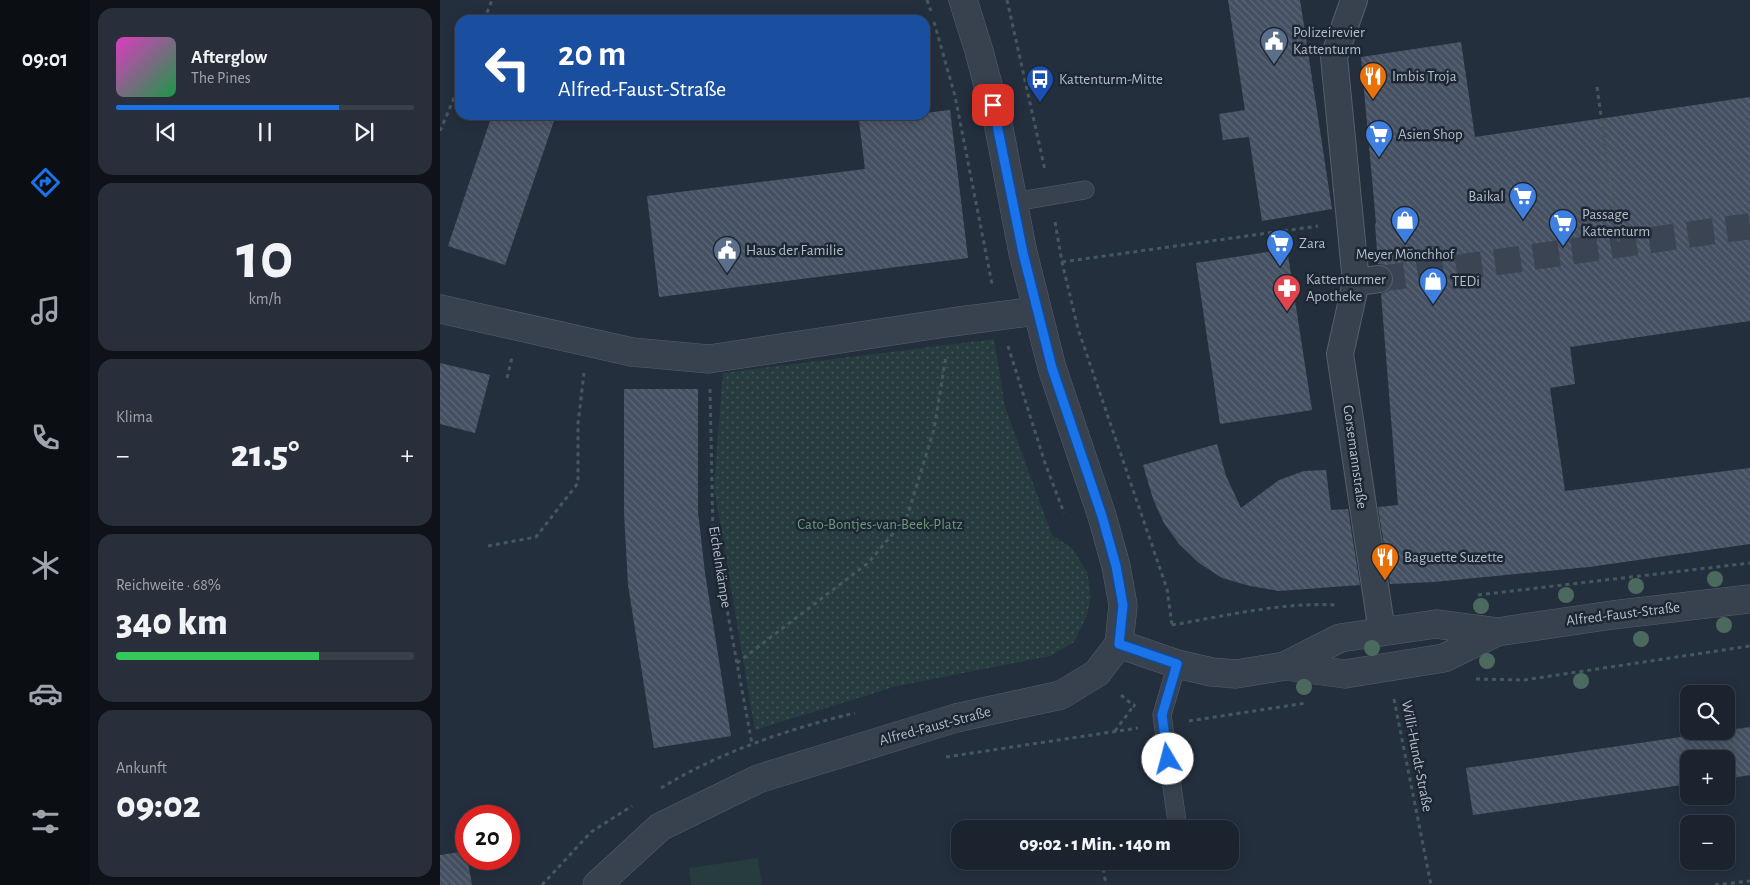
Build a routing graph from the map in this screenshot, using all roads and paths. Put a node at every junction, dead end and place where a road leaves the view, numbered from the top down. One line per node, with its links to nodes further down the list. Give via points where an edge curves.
1 (492, 0): 5 (path)
2 (963, 0): 11 (street, via 998,123)
3 (1006, 0): 10 (path)
4 (1354, 0): 12 (street, Gorsemannstraße, via 1334,57)
5 (486, 15)
6 (1597, 87): 13 (path)
7 (455, 96): 8 (path)
8 (440, 131)
9 (1085, 190): 10 (lane)
10 (1050, 196): 11 (lane); 14 (path)
11 (1014, 202): 16 (street)
12 (1351, 221): 14 (path); 22 (street, Gorsemannstraße, via 1368,280 1340,354)
13 (1619, 245)
14 (1062, 262): 25 (path, via 1078,328 1167,589 1172,625)
15 (440, 309): 18 (street)
16 (1037, 311): 17 (street); 24 (street, via 1052,368 1116,566 1123,605)
17 (952, 322): 19 (street); 26 (path, via 934,429 907,517 868,563)
18 (587, 342): 19 (street, via 632,352); 20 (path, via 578,424 578,483 536,537)
19 (709, 359): 26 (path, Eichelnkämpe, via 713,534)
20 (488, 546)
21 (1750, 599): 23 (street, Alfred-Faust-Straße)
22 (1382, 632): 23 (street, Alfred-Faust-Straße, via 1436,624); 27 (street, Alfred-Faust-Straße, via 1340,638)
23 (1497, 632): 28 (street, Alfred-Faust-Straße, via 1444,658)
24 (1119, 644): 25 (street, Alfred-Faust-Straße); 34 (street, Alfred-Faust-Straße, via 1096,673 1061,695 956,718 758,778 660,827)
25 (1168, 661): 27 (street, Alfred-Faust-Straße, via 1212,672 1236,674); 30 (path, via 1151,679 1115,731); 31 (lane, via 1162,715)
26 (737, 663): 29 (path, Eichelnkämpe)
27 (1285, 666): 28 (street, Alfred-Faust-Straße, via 1345,674)
28 (1388, 666): 36 (path, Willi-Hundt-Straße)
29 (752, 744)
30 (940, 758)
31 (1177, 820)
32 (1104, 870): 35 (path)
33 (1750, 881): 37 (path)
34 (597, 885)
35 (1106, 885)
36 (1431, 885)
37 (1715, 885)

